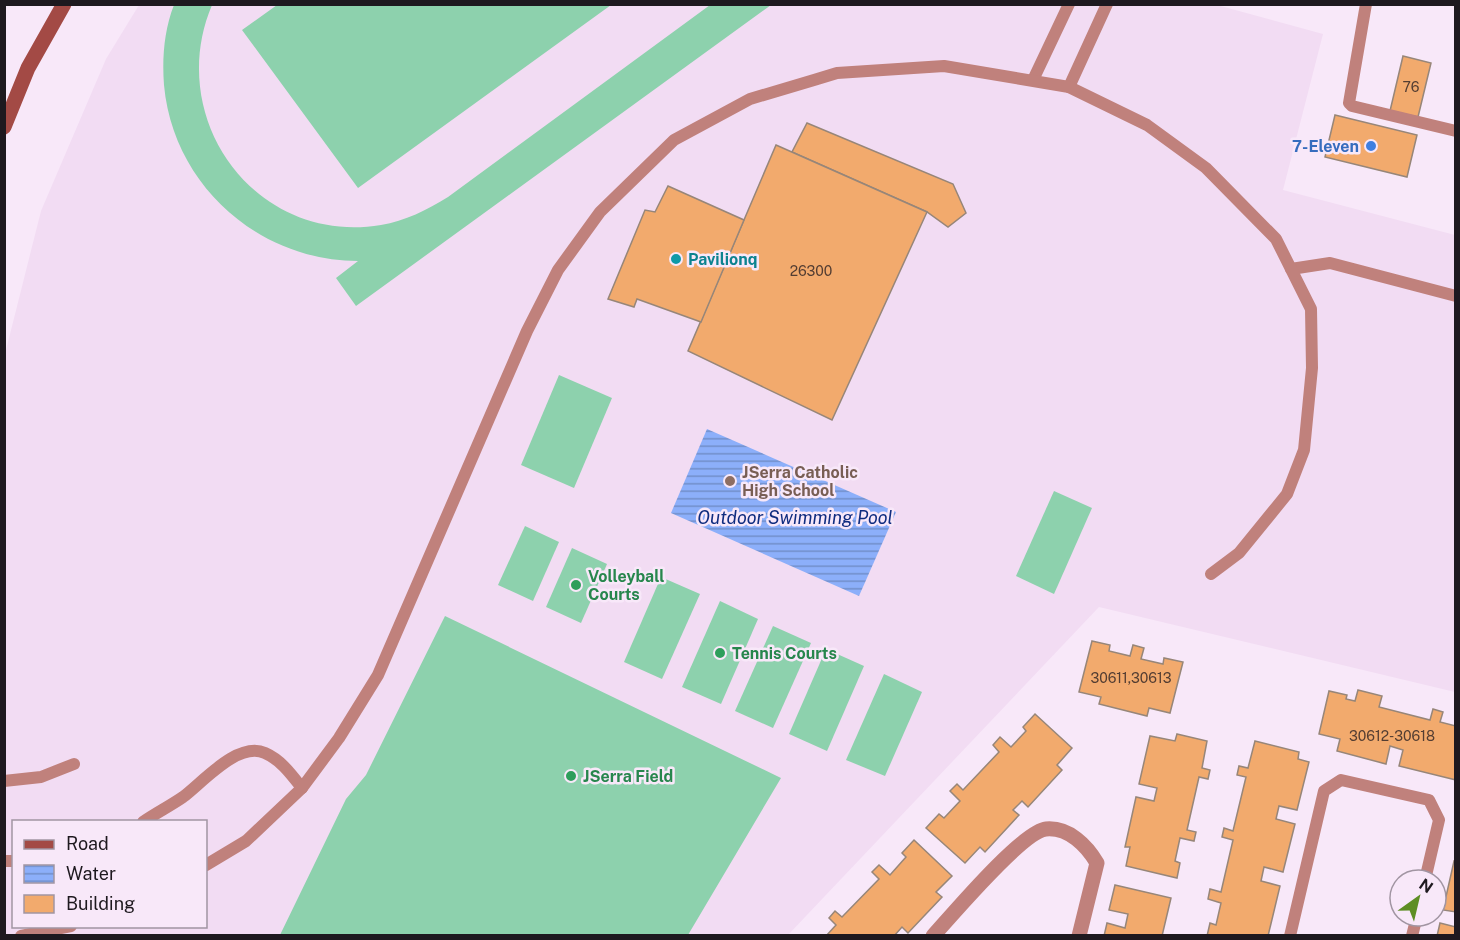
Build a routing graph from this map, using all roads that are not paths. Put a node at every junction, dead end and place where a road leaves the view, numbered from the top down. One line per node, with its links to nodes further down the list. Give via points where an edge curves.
1 (64, 4): 7 (main road, via 28,68)
2 (1069, 4): 5 (lane)
3 (1107, 4): 6 (lane)
4 (1366, 4): 8 (lane, via 1349,103)
5 (1033, 80): 6 (lane); 14 (lane, via 944,66 837,74 750,99 674,140 600,212 558,270 527,331 378,675)
6 (1069, 87): 9 (lane, via 1147,125 1206,168 1276,239)
7 (4, 127)
8 (1455, 131)
9 (1291, 269): 10 (lane, via 1330,263); 11 (lane, via 1311,309 1312,368 1304,450 1287,494 1239,553)
10 (1455, 296)
11 (1211, 574)
12 (74, 765): 13 (lane, via 41,777)
13 (4, 781)
14 (302, 788): 15 (lane, via 283,765 264,752 248,750); 16 (lane, via 246,841)
15 (146, 820)
16 (207, 865)
17 (1428, 868): 22 (lane, via 1439,820 1429,800 1341,780 1324,791)
18 (65, 928): 19 (lane)
19 (21, 936)
20 (933, 936): 21 (street, via 1025,839 1046,829 1070,835 1088,848 1097,863)
21 (1079, 936)
22 (1290, 936)

